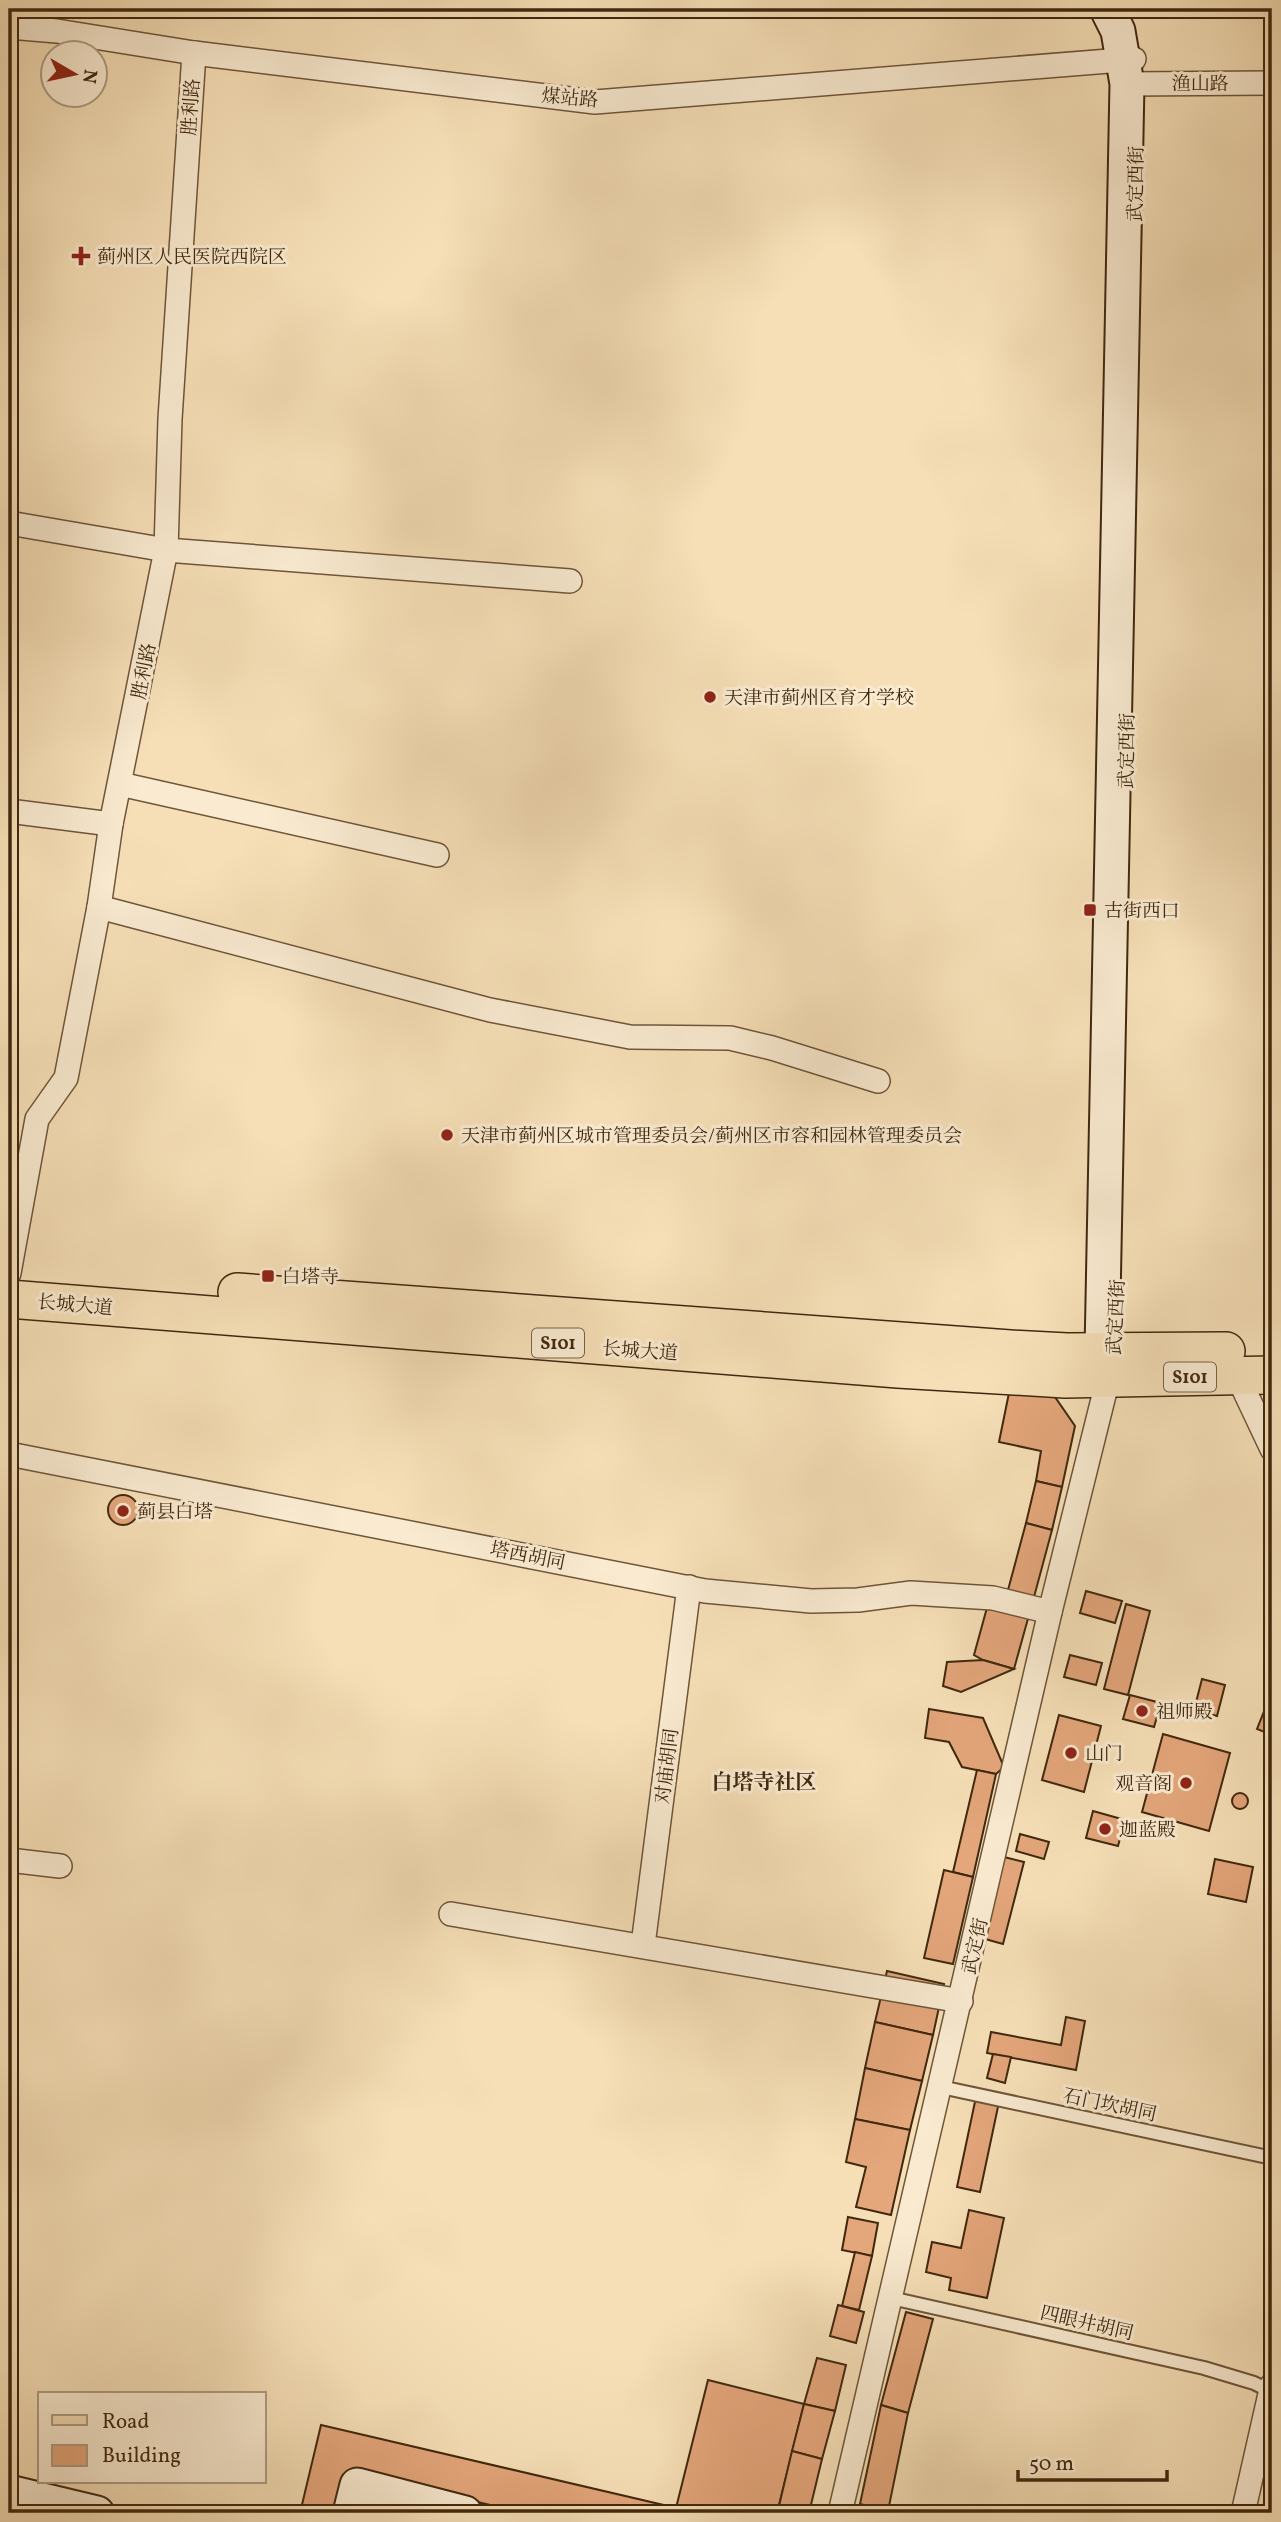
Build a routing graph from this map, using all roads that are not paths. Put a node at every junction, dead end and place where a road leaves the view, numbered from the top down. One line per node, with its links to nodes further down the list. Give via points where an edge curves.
1 (1107, 9): 5 (street, 武定西街)
2 (1119, 9): 5 (street, 武定西街, via 1126,24)
3 (9, 27): 4 (street, 煤站路)
4 (194, 54): 5 (street, 煤站路, via 595,102); 8 (street, 胜利路)
5 (1130, 72): 6 (street, 渔山路); 19 (street, 武定西街)
6 (1272, 83)
7 (9, 523): 8 (street)
8 (166, 550): 9 (street); 10 (street, 胜利路)
9 (570, 580)
10 (120, 784): 12 (street, 胜利路); 13 (street)
11 (9, 811): 12 (street)
12 (111, 824): 14 (street, 胜利路)
13 (437, 855)
14 (99, 907): 15 (street, via 490,1010 630,1037 730,1038); 16 (street, 胜利路, via 66,1078 37,1119)
15 (878, 1082)
16 (9, 1274): 19 (main road, 长城大道 / S101, via 1010,1349)
17 (9, 1299): 19 (main road, 长城大道 / S101, via 898,1369)
18 (1272, 1351): 19 (main road, 长城大道 / S101)
19 (1109, 1361): 20 (main road, 长城大道 / S101); 24 (street, 武定街)
20 (1254, 1375): 21 (street)
21 (1272, 1450)
22 (9, 1454): 23 (street, 塔西胡同)
23 (689, 1587): 24 (street, 塔西胡同, via 811,1601 911,1593 993,1598); 28 (street, 对庙胡同)
24 (1050, 1612): 29 (street, 武定街)
25 (9, 1860): 26 (street)
26 (60, 1866)
27 (451, 1914): 28 (street)
28 (643, 1945): 29 (street)
29 (961, 2001): 30 (street, 武定街)
30 (941, 2087): 31 (lane, 石门坎胡同); 32 (street, 武定街)
31 (1272, 2158)
32 (891, 2298): 33 (lane, 四眼井胡同, via 1203,2368); 38 (street, 武定街)
33 (1272, 2389): 39 (street)
34 (9, 2492): 35 (street)
35 (97, 2513)
36 (350, 2513): 37 (street, via 357,2485)
37 (465, 2513)
38 (840, 2513)
39 (1243, 2513)

